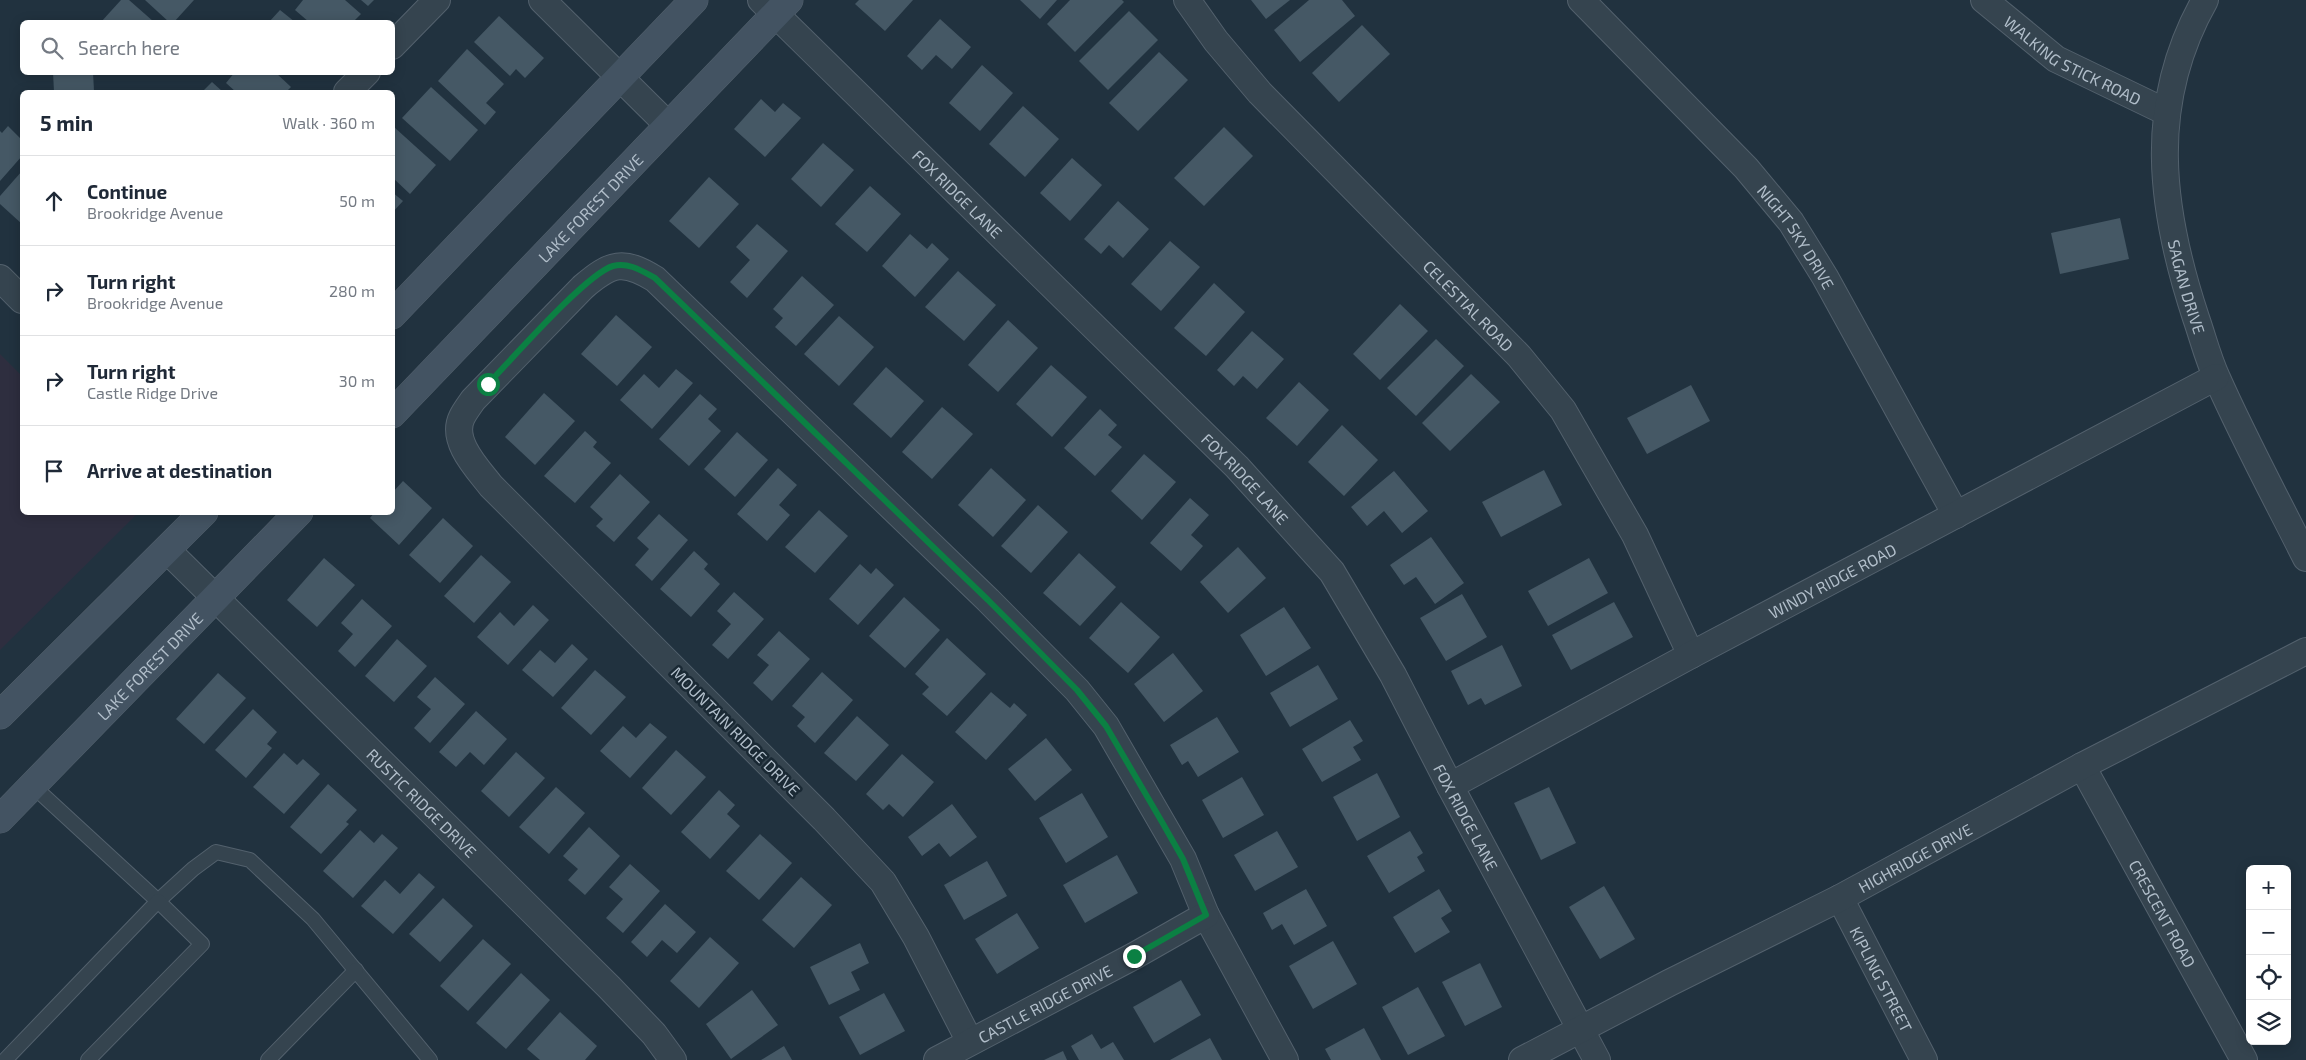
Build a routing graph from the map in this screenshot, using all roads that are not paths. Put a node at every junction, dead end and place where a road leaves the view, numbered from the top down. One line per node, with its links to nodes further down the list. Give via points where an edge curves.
1 (437, 0): 9 (street)
2 (542, 0): 11 (street)
3 (694, 0): 11 (main road)
4 (1187, 0): 27 (street, CELESTIAL ROAD, via 1216,41 1260,93 1519,356 1563,410 1635,536)
5 (1580, 0): 22 (street, NIGHT SKY DRIVE, via 1746,168 1791,222 1825,277)
6 (1984, 0): 13 (street, WALKING STICK ROAD, via 2056,59)
7 (2205, 0): 13 (street, SAGAN DRIVE, via 2191,25 2176,68)
8 (775, 5): 14 (main road, LAKE FOREST DRIVE); 31 (street, FOX RIDGE LANE, via 1237,467 1332,572 1393,675)
9 (395, 43)
10 (364, 75): 12 (street)
11 (620, 77): 14 (street); 17 (main road)
12 (350, 90)
13 (2166, 112): 18 (street, SAGAN DRIVE, via 2164,175 2171,226 2182,276)
14 (668, 125): 19 (main road, LAKE FOREST DRIVE)
15 (0, 278): 16 (street)
16 (20, 298)
17 (395, 312)
18 (2216, 377): 22 (street, WINDY RIDGE ROAD); 24 (street, SAGAN DRIVE)
19 (395, 411)
20 (201, 515): 23 (main road)
21 (296, 515): 25 (main road, LAKE FOREST DRIVE)
22 (1956, 515): 27 (street, WINDY RIDGE ROAD)
23 (167, 550): 25 (street, RUSTIC RIDGE DRIVE); 28 (main road)
24 (2306, 558)
25 (216, 598): 30 (main road, LAKE FOREST DRIVE); 43 (street, RUSTIC RIDGE DRIVE, via 609,987 654,1034)
26 (2306, 651): 29 (street, HIGHRIDGE DRIVE)
27 (1692, 655): 31 (street, WINDY RIDGE ROAD)
28 (0, 714)
29 (2082, 766): 33 (street, HIGHRIDGE DRIVE); 49 (street, CRESCENT ROAD)
30 (33, 786): 32 (main road, LAKE FOREST DRIVE); 34 (lane)
31 (1450, 786): 37 (street, FOX RIDGE LANE)
32 (0, 819)
33 (1840, 898): 37 (street, HIGHRIDGE DRIVE); 48 (street, KIPLING STREET)
34 (158, 901): 36 (lane, via 216,852 250,860 313,919); 39 (lane); 40 (lane, via 202,944)
35 (1206, 915): 38 (street, CASTLE RIDGE DRIVE); 38 (street, MOUNTAIN RIDGE DRIVE, via 1183,859 1166,829 1106,726 1077,690 655,278 638,268 614,266 601,271 473,400 461,418 464,448 491,486 883,882 916,937); 45 (street)
36 (356, 970): 41 (lane); 42 (lane)
37 (1581, 1029): 46 (street, HIGHRIDGE DRIVE); 47 (street, FOX RIDGE LANE)
38 (970, 1042): 44 (street, CASTLE RIDGE DRIVE)
39 (5, 1060)
40 (88, 1060)
41 (268, 1060)
42 (430, 1060)
43 (673, 1060)
44 (937, 1060)
45 (1285, 1060)
46 (1522, 1060)
47 (1597, 1060)
48 (1924, 1060)
49 (2244, 1060)

